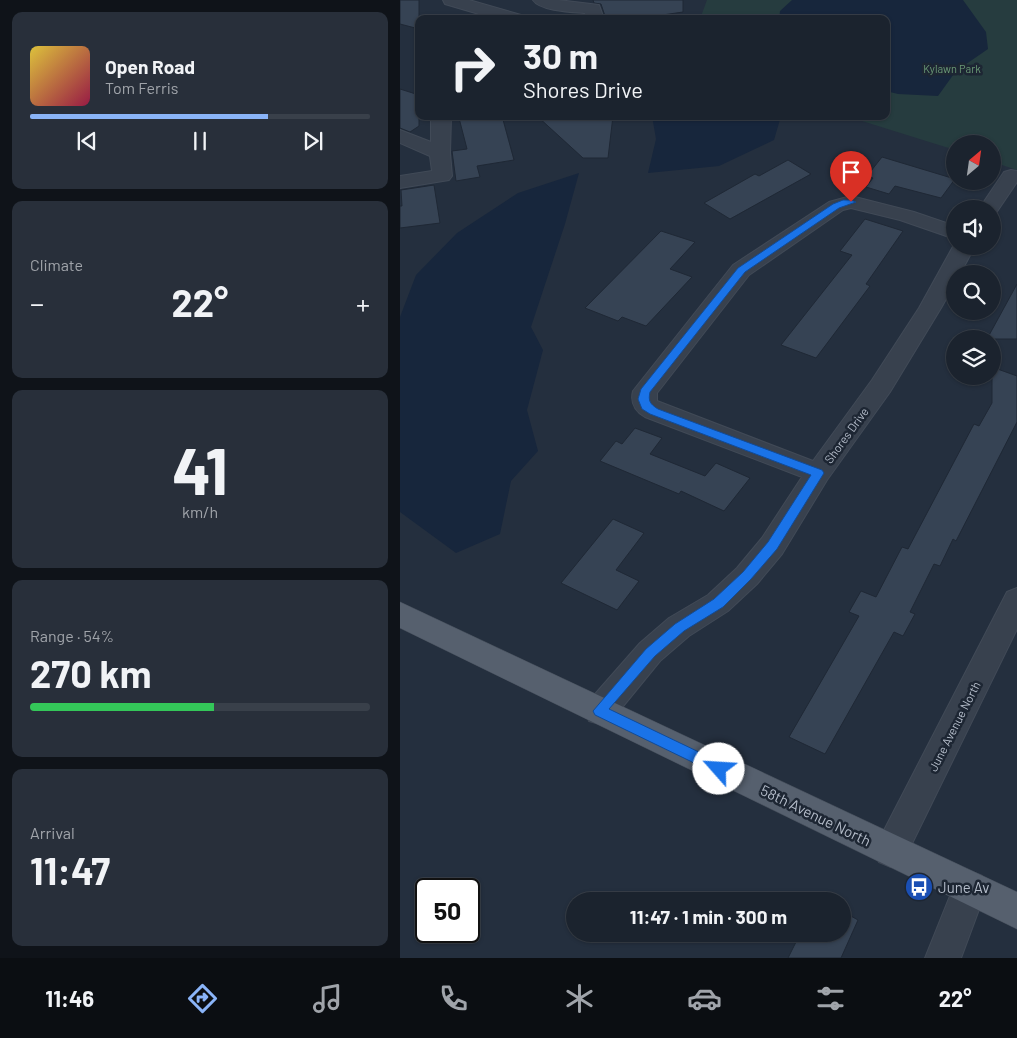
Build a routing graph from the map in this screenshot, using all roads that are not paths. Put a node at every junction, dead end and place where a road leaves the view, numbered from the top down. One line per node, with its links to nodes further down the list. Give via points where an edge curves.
1 (451, 0): 3 (street)
2 (541, 0): 4 (street, via 593,9)
3 (502, 15)
4 (594, 15)
5 (441, 120): 7 (street)
6 (400, 136): 7 (street)
7 (440, 153): 9 (street, via 442,176)
8 (1011, 176): 10 (street)
9 (400, 182)
10 (995, 200)
11 (946, 230): 13 (street, via 851,202 836,206 741,270 645,391 643,399 646,406 654,412)
12 (959, 255): 13 (street, Shores Drive, via 881,386)
13 (818, 473): 16 (street, Shores Drive, via 772,546 747,576 718,603 679,627 650,652)
14 (1017, 600): 17 (street, June Avenue North)
15 (400, 614): 16 (main road, 58th Avenue North)
16 (600, 711): 17 (main road, 58th Avenue North)
17 (890, 851): 18 (main road, 58th Avenue North)
18 (970, 888): 19 (main road, 58th Avenue North); 20 (street)
19 (1017, 911)
20 (943, 958)

